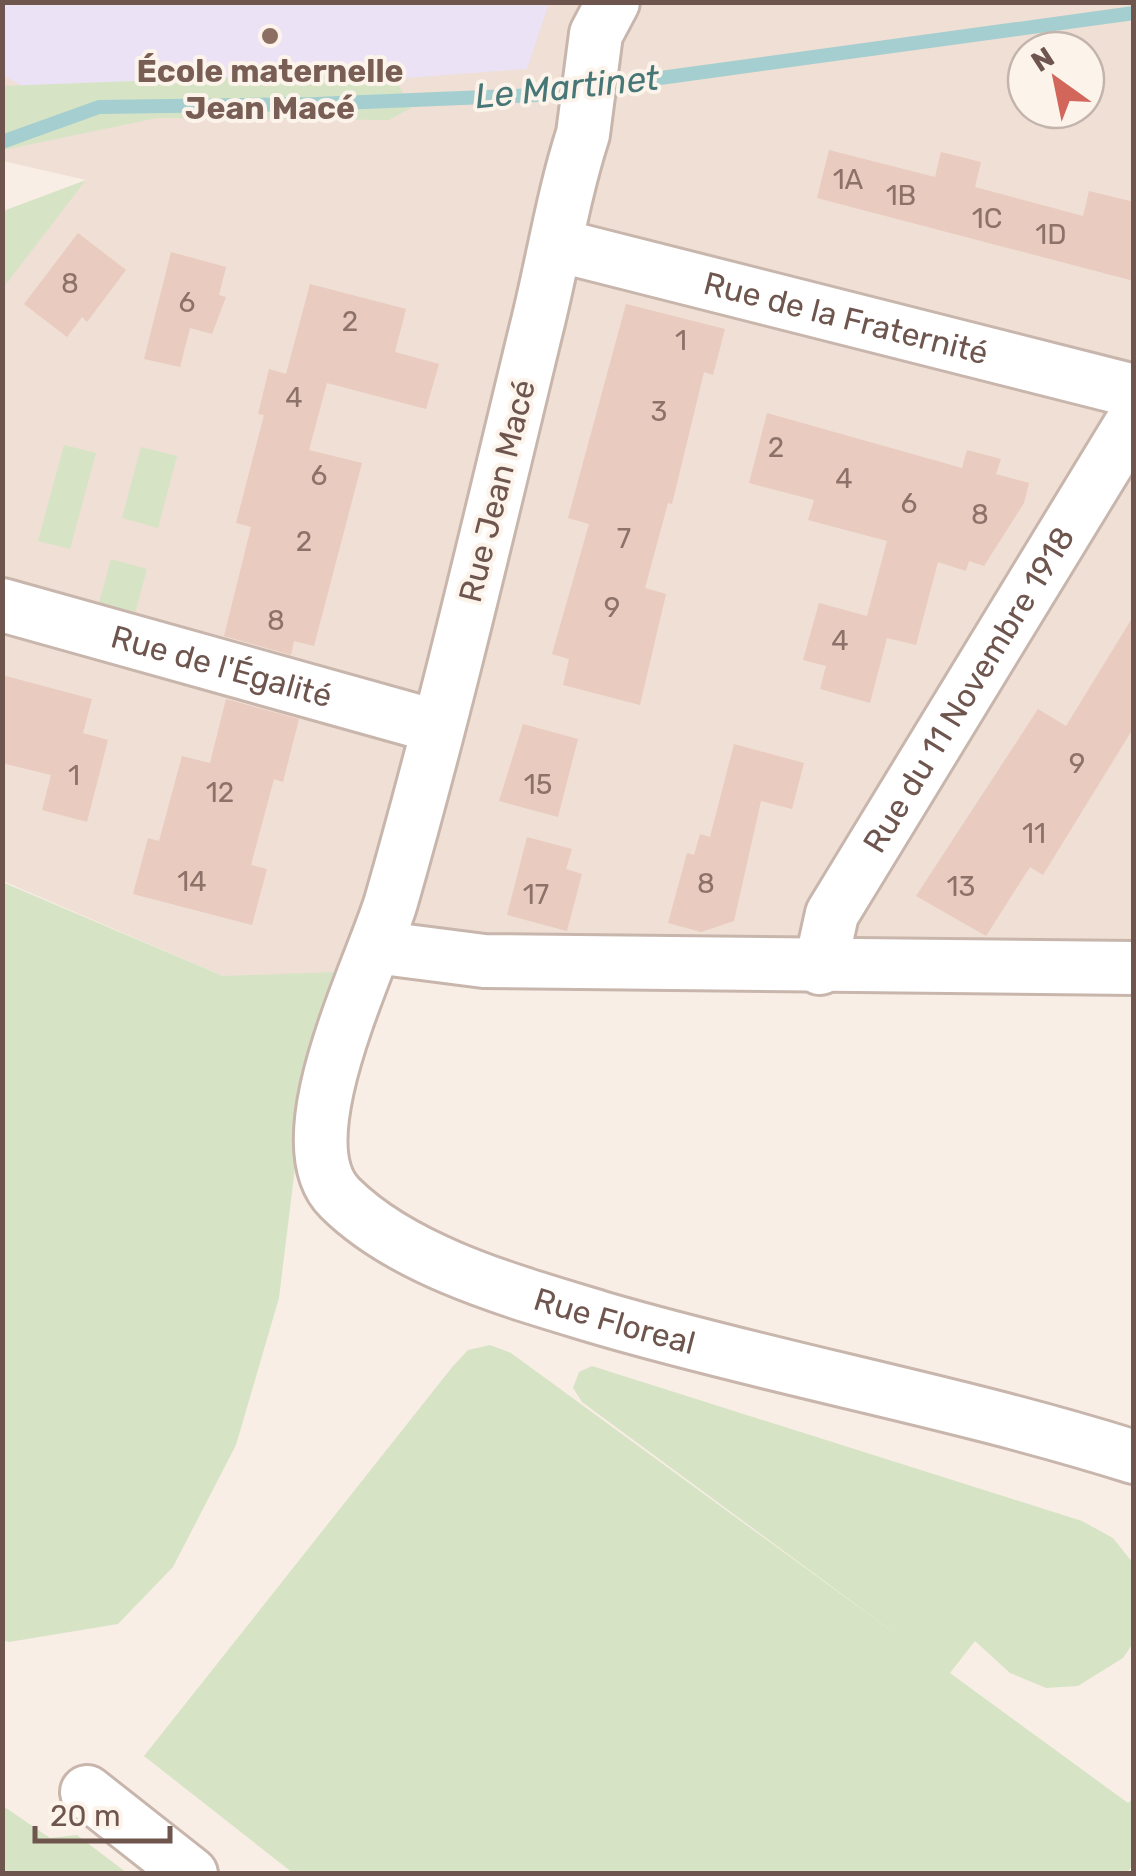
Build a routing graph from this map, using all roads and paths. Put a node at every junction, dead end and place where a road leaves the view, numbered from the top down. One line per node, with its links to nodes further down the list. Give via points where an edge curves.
1 (613, 2): 2 (street, Rue Jean Macé, via 596,34)
2 (558, 245): 3 (street, Rue de la Fraternité); 6 (street, Rue Jean Macé)
3 (1134, 390)
4 (1134, 419): 8 (street, Rue du 11 Novembre 1918, via 832,914)
5 (2, 605): 6 (street, Rue de l'Égalité, via 61,607 151,631)
6 (438, 727): 7 (street, Rue Jean Macé)
7 (368, 962): 8 (street); 10 (street, Rue Floreal, via 325,1103 320,1158 339,1198 377,1226 496,1285 569,1308 742,1360)
8 (820, 968): 9 (street)
9 (1134, 968)
10 (1134, 1457)
11 (87, 1792): 12 (street)
12 (191, 1874)

